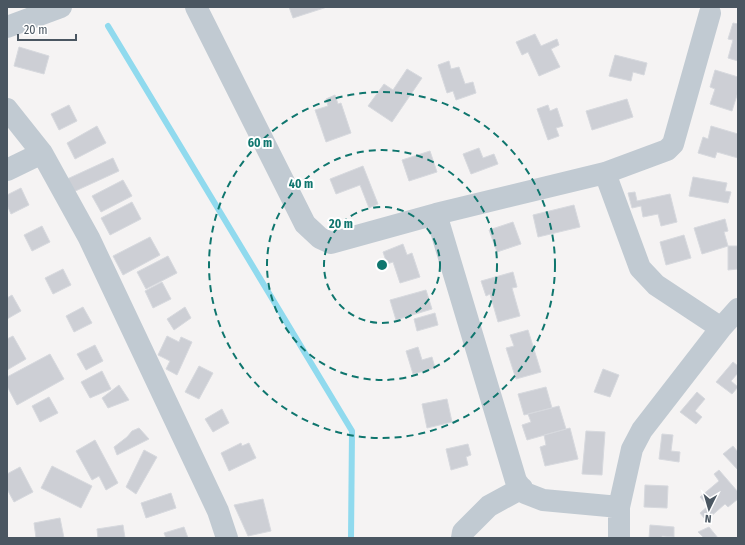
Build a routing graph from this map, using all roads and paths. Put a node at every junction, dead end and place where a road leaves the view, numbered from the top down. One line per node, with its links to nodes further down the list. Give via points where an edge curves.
1 (61, 7): 4 (street)
2 (196, 7): 9 (street, via 305,224 320,238 331,243)
3 (710, 13): 8 (street, via 673,144 667,150)
4 (7, 27)
5 (7, 109): 6 (street)
6 (42, 153): 7 (street); 14 (street, via 89,238 218,511)
7 (7, 170)
8 (606, 173): 9 (street); 11 (street, via 640,268 656,285)
9 (436, 214): 12 (street, via 516,481)
10 (738, 309): 11 (street)
11 (721, 328): 13 (street, via 642,430 632,449)
12 (522, 488): 13 (street, via 525,493 543,500); 15 (street, via 489,506 463,532)
13 (620, 507): 16 (street)
14 (227, 538)
15 (462, 538)
16 (619, 538)

